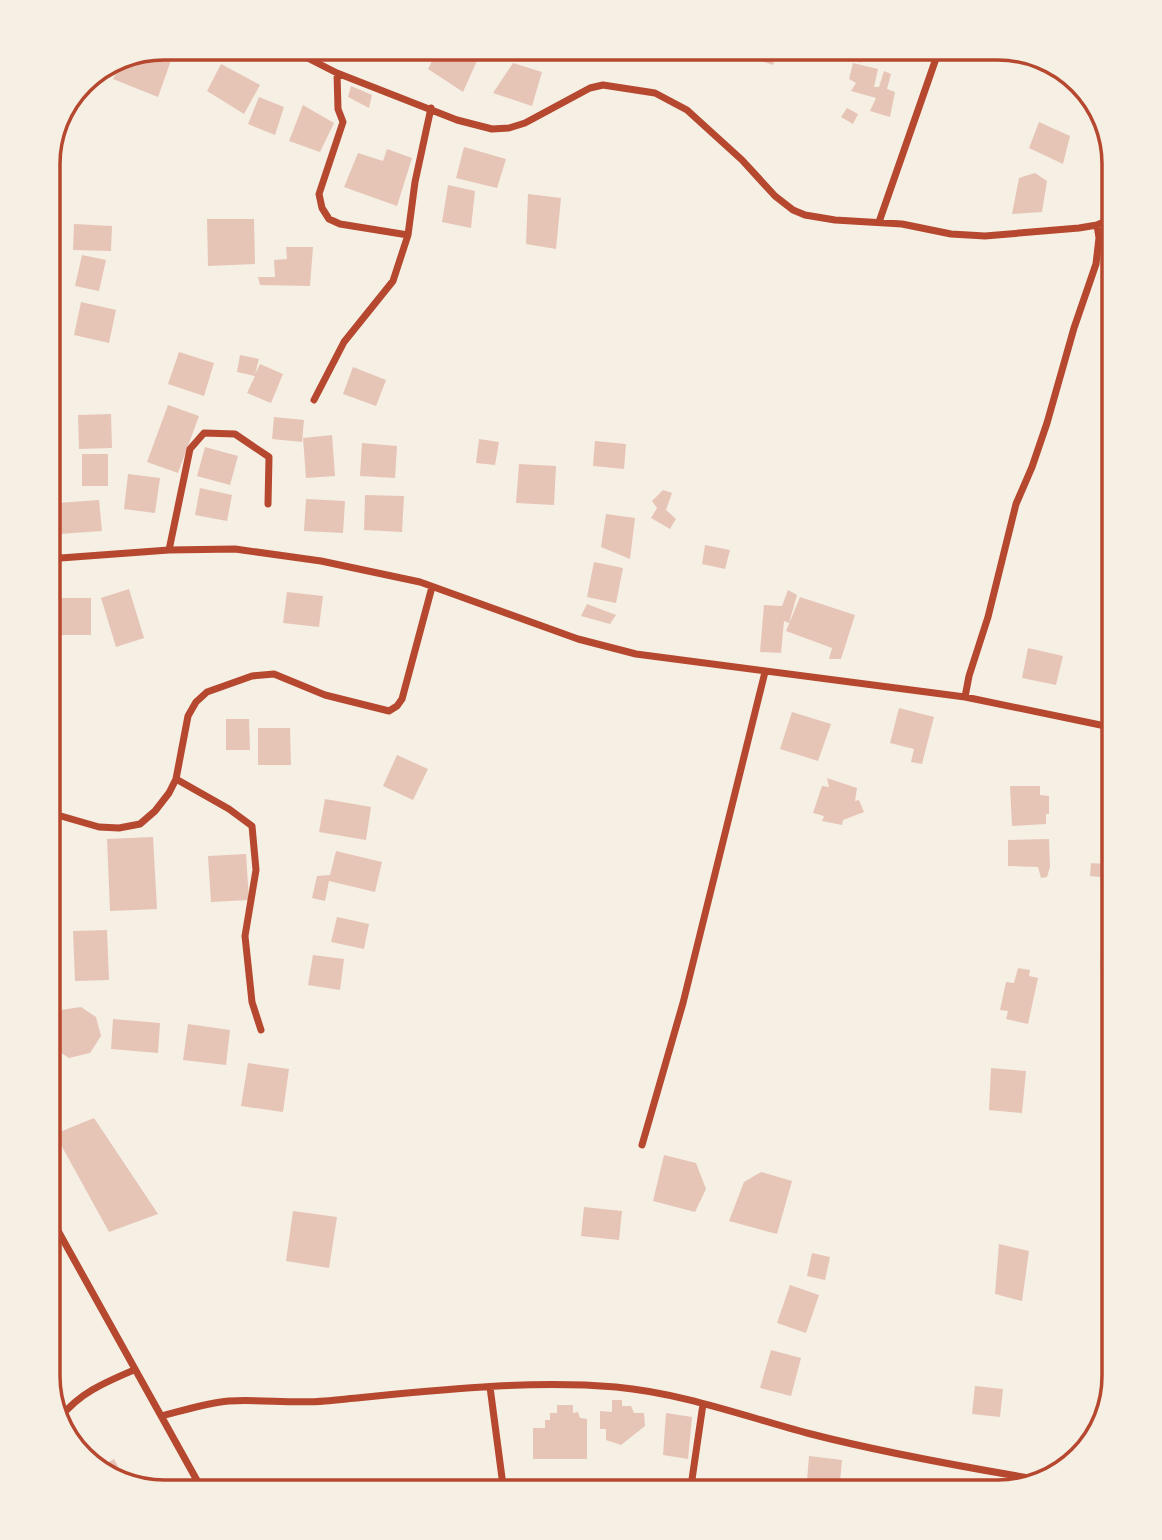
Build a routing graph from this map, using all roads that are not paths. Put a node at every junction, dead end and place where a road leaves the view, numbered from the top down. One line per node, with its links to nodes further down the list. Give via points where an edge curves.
1 (310, 59): 3 (street)
2 (935, 60): 5 (street)
3 (337, 73): 4 (street); 8 (street, via 343,122 319,194 322,208 329,219 340,224)
4 (430, 108): 5 (street, via 492,129 509,128 590,88 603,85 654,93 687,110 793,210 835,220); 8 (street)
5 (879, 222): 7 (street, via 978,236)
6 (1102, 223): 7 (street)
7 (1097, 225): 15 (street, via 1096,264 1047,423 1016,504)
8 (408, 235): 9 (street, via 393,281 344,342)
9 (314, 400)
10 (268, 504): 11 (street, via 269,457 235,433 204,433 190,449)
11 (169, 550): 12 (street); 13 (street, via 235,549 321,561)
12 (60, 558)
13 (432, 587): 14 (street, via 578,639 636,654); 17 (street, via 402,698 389,712 325,695 274,674 252,676 207,692 196,702 188,716)
14 (765, 672): 15 (street); 20 (street, via 683,1003)
15 (965, 697): 16 (street)
16 (1102, 725)
17 (176, 779): 18 (street, via 155,811 140,824 99,827); 19 (street, via 252,826 256,870 245,936 252,1002)
18 (59, 816)
19 (261, 1030)
20 (642, 1144)
21 (59, 1233): 22 (street)
22 (134, 1370): 25 (street, via 91,1389); 26 (street)
23 (490, 1387): 24 (street, via 557,1384 618,1388); 26 (street, via 317,1401 230,1401); 29 (street)
24 (703, 1404): 27 (street, via 808,1433); 30 (street)
25 (65, 1411)
26 (162, 1416): 28 (street)
27 (1024, 1477)
28 (197, 1480)
29 (503, 1480)
30 (692, 1480)

